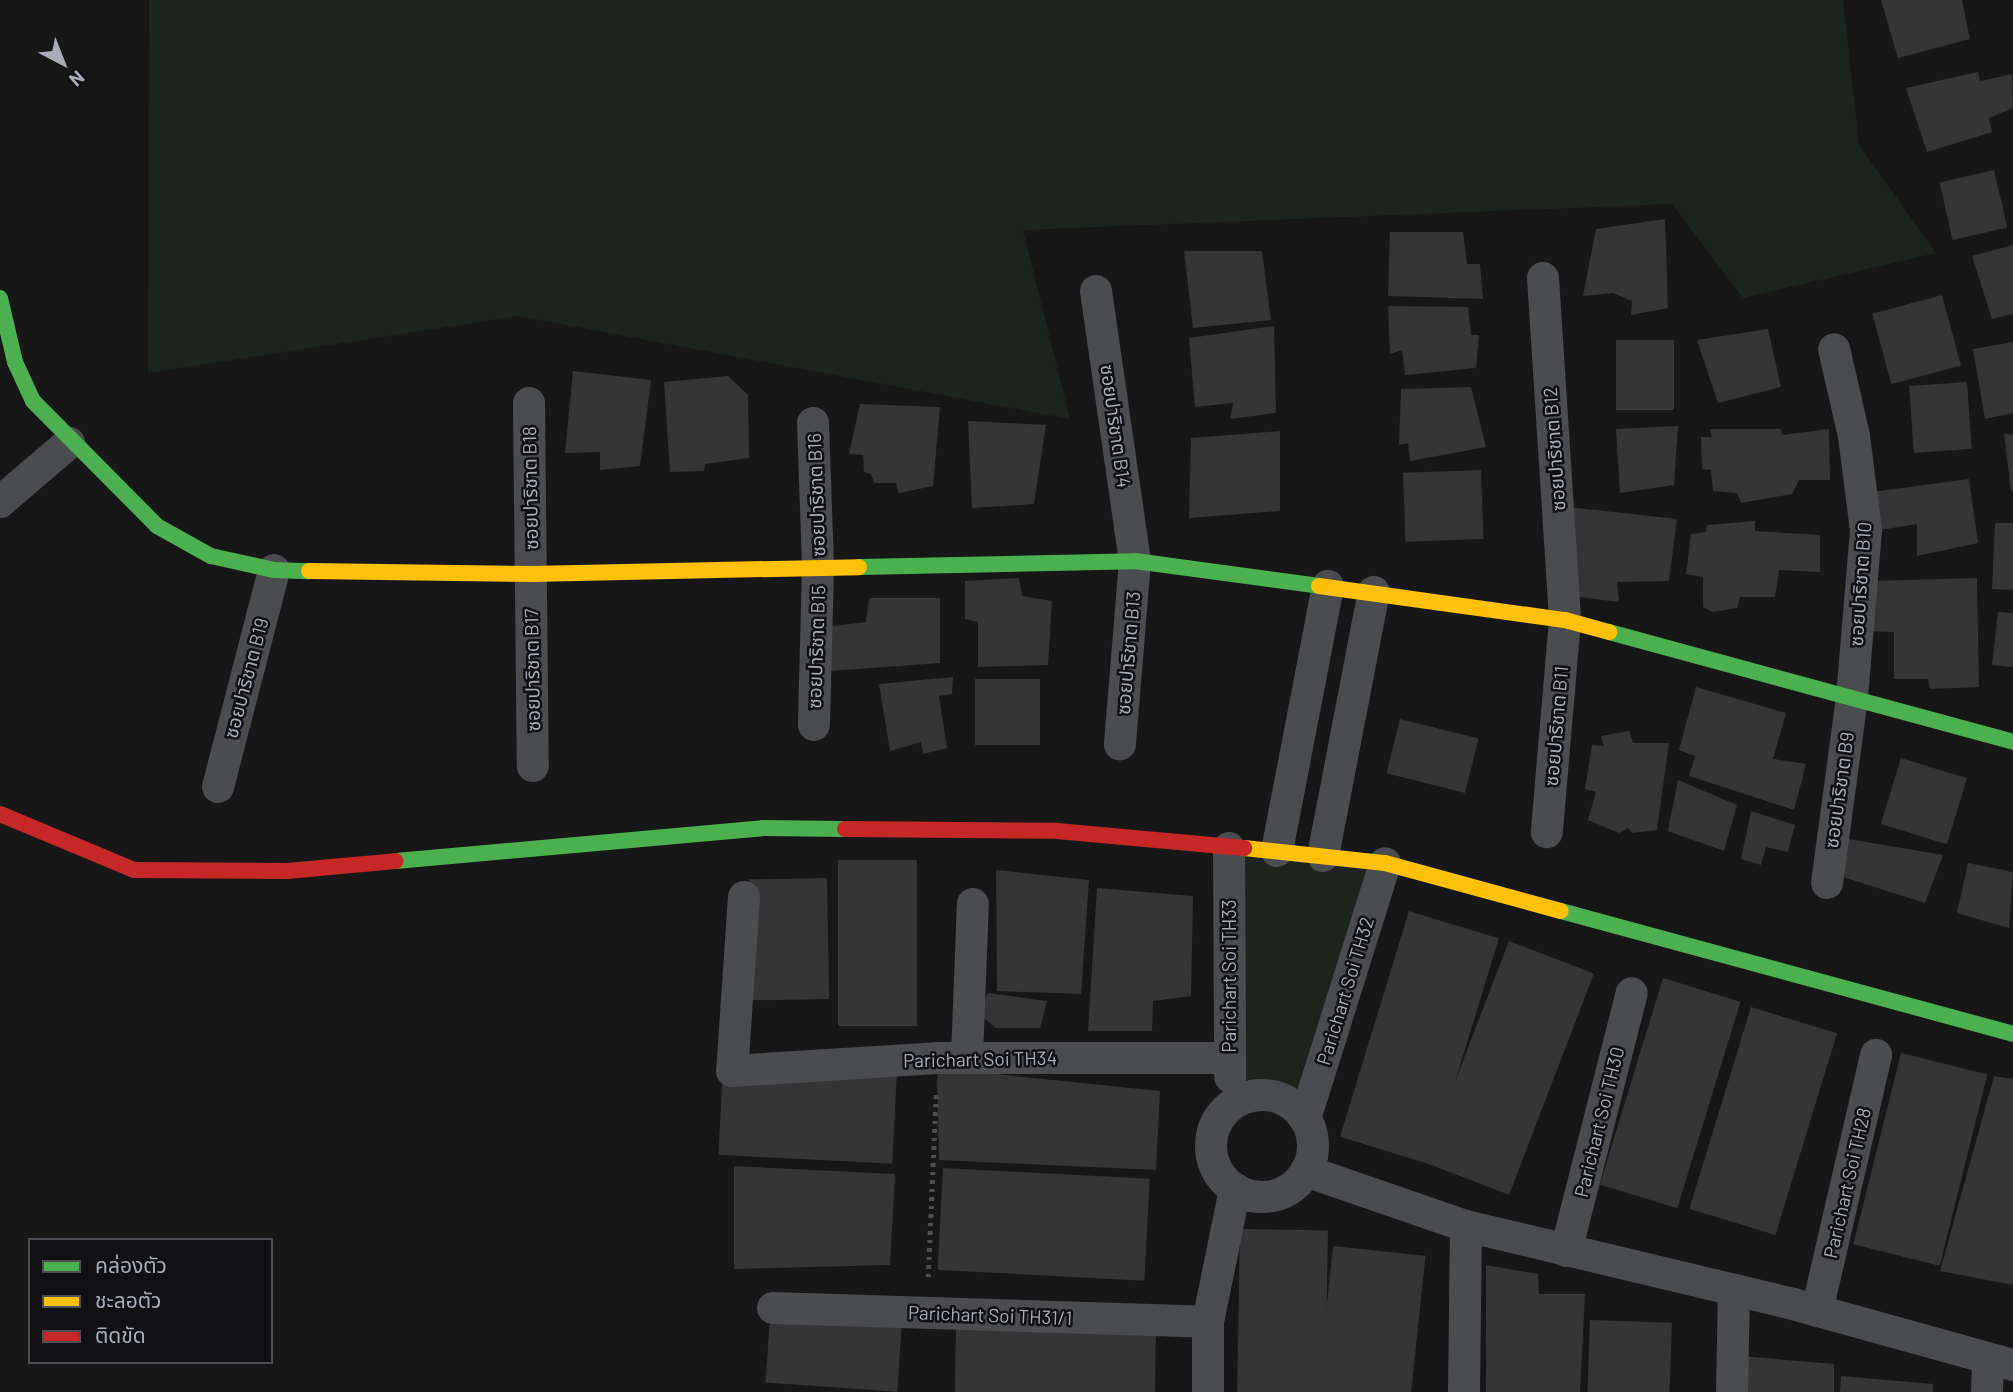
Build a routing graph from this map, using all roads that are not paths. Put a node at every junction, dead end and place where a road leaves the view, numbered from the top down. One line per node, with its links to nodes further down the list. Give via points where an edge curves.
1 (1543, 278): 15 (street, ซอยปาริชาต B12)
2 (1096, 291): 9 (street, ซอยปาริชาต B14)
3 (0, 298): 7 (street, via 15,362 33,401)
4 (1834, 349): 16 (street, ซอยปาริชาต B10, via 1854,436 1866,530)
5 (529, 403): 12 (street, ซอยปาริชาต B18)
6 (813, 423): 10 (street, ซอยปาริชาต B16)
7 (69, 443): 8 (street); 11 (street, via 157,526 211,556)
8 (0, 502)
9 (1135, 561): 10 (street); 13 (street); 19 (street, ซอยปาริชาต B13)
10 (818, 568): 12 (street); 17 (street, ซอยปาริชาต B15)
11 (274, 570): 12 (street); 21 (street, ซอยปาริชาต B19)
12 (531, 574): 20 (street, ซอยปาริชาต B17)
13 (1328, 586): 14 (street); 25 (street)
14 (1374, 592): 15 (street); 26 (street)
15 (1565, 620): 16 (street); 23 (street, ซอยปาริชาต B11)
16 (1852, 697): 18 (street); 28 (street, ซอยปาริชาต B9)
17 (814, 725)
18 (2013, 742)
19 (1120, 744)
20 (533, 766)
21 (218, 787)
22 (0, 814): 24 (street, via 134,870 301,870 763,828 1058,831)
23 (1547, 832)
24 (1229, 848): 25 (street); 35 (street, Parichart Soi TH33)
25 (1277, 851): 26 (street)
26 (1323, 856): 27 (street)
27 (1385, 863): 32 (street); 37 (street, Parichart Soi TH32)
28 (1827, 883)
29 (744, 897): 34 (street, Parichart Soi TH34, via 732,1071)
30 (973, 904): 34 (street)
31 (1632, 993): 41 (street, Parichart Soi TH30)
32 (2013, 1034)
33 (1876, 1055): 44 (street, Parichart Soi TH28)
34 (952, 1058): 35 (street, Parichart Soi TH34)
35 (1229, 1058): 36 (street, Parichart Soi TH33)
36 (1231, 1105): 37 (street, via 1265,1095 1289,1102); 39 (street, via 1221,1115 1211,1144 1219,1173)
37 (1306, 1119): 38 (street, via 1312,1145)
38 (1306, 1171): 39 (street, via 1280,1193 1257,1197); 40 (street)
39 (1235, 1189): 45 (street)
40 (1466, 1226): 41 (street); 48 (street)
41 (1566, 1251): 42 (street)
42 (1734, 1290): 44 (street); 49 (street)
43 (773, 1308): 45 (street, Parichart Soi TH31/1)
44 (1817, 1311): 46 (street)
45 (1208, 1322): 47 (street)
46 (2000, 1362): 50 (street)
47 (1208, 1392)
48 (1464, 1392)
49 (1732, 1392)
50 (1987, 1392)

